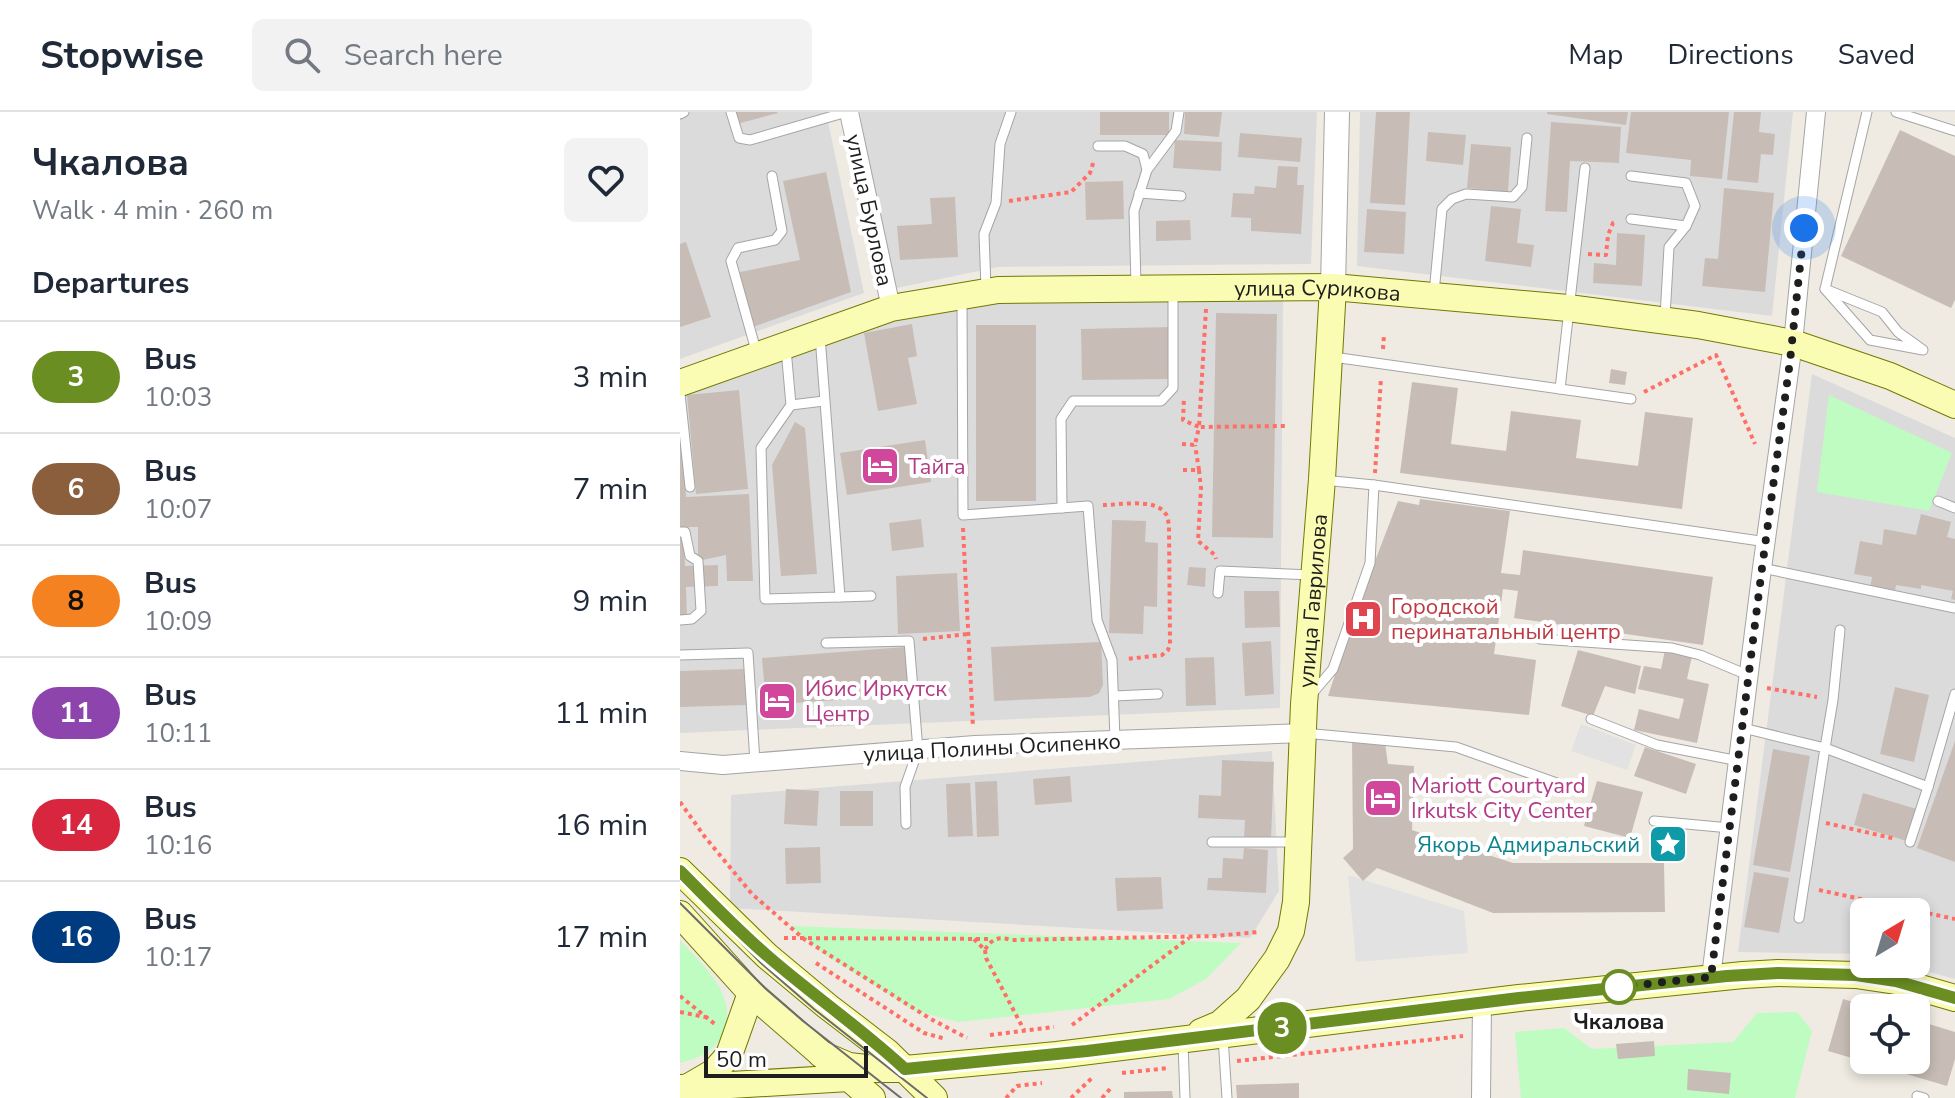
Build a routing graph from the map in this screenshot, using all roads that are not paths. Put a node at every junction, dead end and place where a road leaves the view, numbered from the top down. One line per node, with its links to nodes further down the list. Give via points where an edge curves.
1 (731, 112): 8 (lane, via 739,138 750,140)
2 (1011, 112): 24 (lane, via 1000,144 996,203 984,234)
3 (1179, 112): 13 (lane, via 1176,131)
4 (1337, 112): 20 (street, улица Гаврилова)
5 (1816, 112): 30 (street)
6 (1867, 112): 23 (lane)
7 (1896, 112): 9 (lane)
8 (845, 113): 26 (street, улица Бурлова)
9 (1955, 131)
10 (1527, 138): 25 (lane, via 1522,187 1513,197 1466,194 1442,209)
11 (1098, 146): 13 (lane, via 1125,146 1143,154)
12 (1585, 168): 27 (lane)
13 (1147, 170): 16 (lane)
14 (772, 176): 32 (lane, via 782,231 775,240 738,248 731,261)
15 (1631, 176): 19 (lane, via 1686,183 1695,206)
16 (1139, 193): 17 (lane); 22 (lane, via 1134,211)
17 (1181, 196)
18 (1631, 219): 19 (lane)
19 (1686, 226): 28 (lane, via 1669,247)
20 (1333, 287): 21 (main road, улица Сурикова); 25 (main road, улица Сурикова); 33 (main road, улица Гаврилова)
21 (1173, 288): 22 (main road, улица Сурикова); 45 (lane, via 1173,388 1161,401 1073,401 1061,419)
22 (1136, 289): 24 (main road, улица Сурикова)
23 (1825, 289): 23 (lane, via 1882,312 1923,350 1870,340)
24 (974, 294): 26 (main road, улица Сурикова); 45 (lane, via 963,515)
25 (1434, 296): 27 (main road, улица Сурикова)
26 (891, 308): 29 (main road, улица Сурикова)
27 (1568, 308): 28 (main road, улица Сурикова); 35 (lane)
28 (1664, 321): 30 (main road, улица Сурикова)
29 (820, 333): 31 (main road, улица Сурикова); 38 (lane)
30 (1793, 343): 40 (main road, улица Сурикова); 48 (street)
31 (785, 345): 32 (main road, улица Сурикова); 39 (lane)
32 (757, 354): 34 (main road, улица Сурикова)
33 (1329, 357): 35 (lane); 41 (main road, улица Гаврилова)
34 (680, 383)
35 (1560, 389): 37 (lane)
36 (680, 394): 43 (lane)
37 (1631, 399)
38 (824, 401): 39 (lane); 53 (lane)
39 (791, 405): 53 (lane, via 761,448 765,599)
40 (1955, 405)
41 (1322, 479): 42 (lane); 50 (main road, улица Гаврилова)
42 (1374, 485): 48 (lane); 64 (lane, via 1370,563 1333,669)
43 (690, 487)
44 (1938, 501): 46 (lane)
45 (1062, 508): 63 (lane, via 1088,506 1097,620 1112,660)
46 (1955, 508)
47 (680, 532): 55 (lane, via 685,532 690,556 698,561 701,611)
48 (1767, 542): 49 (street)
49 (1762, 568): 54 (lane); 60 (street)
50 (1315, 576): 51 (lane, via 1220,571); 64 (main road, улица Гаврилова)
51 (1218, 593)
52 (871, 596): 53 (lane)
53 (840, 597)
54 (1955, 608)
55 (680, 620)
56 (1840, 630): 69 (lane)
57 (1540, 639): 60 (lane, via 1672,648)
58 (826, 643): 70 (lane, via 909,641)
59 (680, 655): 73 (lane, via 748,653)
60 (1757, 682): 66 (street)
61 (1158, 694): 63 (lane)
62 (1955, 694): 75 (lane)
63 (1114, 696): 68 (lane)
64 (1304, 704): 67 (main road, улица Гаврилова)
65 (1591, 719): 72 (lane, via 1657,745)
66 (1743, 728): 69 (lane); 72 (street)
67 (1304, 733): 68 (street, улица Полины Осипенко); 74 (lane, via 1456,747); 80 (main road, улица Гаврилова)
68 (1115, 739): 70 (street, улица Полины Осипенко)
69 (1825, 748): 75 (lane); 84 (lane)
70 (918, 750): 73 (street, улица Полины Осипенко); 77 (lane, via 905,787)
71 (680, 761): 73 (street, улица Полины Осипенко)
72 (1739, 761): 78 (street)
73 (755, 762)
74 (1565, 786)
75 (1928, 787): 81 (lane)
76 (1654, 821): 78 (lane)
77 (906, 824)
78 (1730, 828): 85 (street)
79 (1212, 842): 80 (lane)
80 (1299, 842): 90 (main road, улица Гаврилова, via 1291,931 1277,959 1248,999 1220,1024)
81 (1910, 842)
82 (680, 871): 92 (main road, via 767,956)
83 (680, 914): 86 (main road)
84 (1799, 918)
85 (1711, 977): 87 (main road, via 1856,975); 88 (main road)
86 (751, 993): 91 (main road); 94 (main road, via 729,1055 714,1072)
87 (1955, 998)
88 (1482, 1003): 89 (main road); 99 (street)
89 (1223, 1035): 90 (main road); 98 (lane)
90 (1183, 1040): 92 (main road); 97 (lane)
91 (821, 1054): 92 (main road, via 849,1066); 93 (main road)
92 (905, 1069): 96 (main road)
93 (849, 1078): 94 (main road); 95 (main road)
94 (684, 1087)
95 (872, 1098)
96 (934, 1098)
97 (1185, 1098)
98 (1227, 1098)
99 (1481, 1098)

